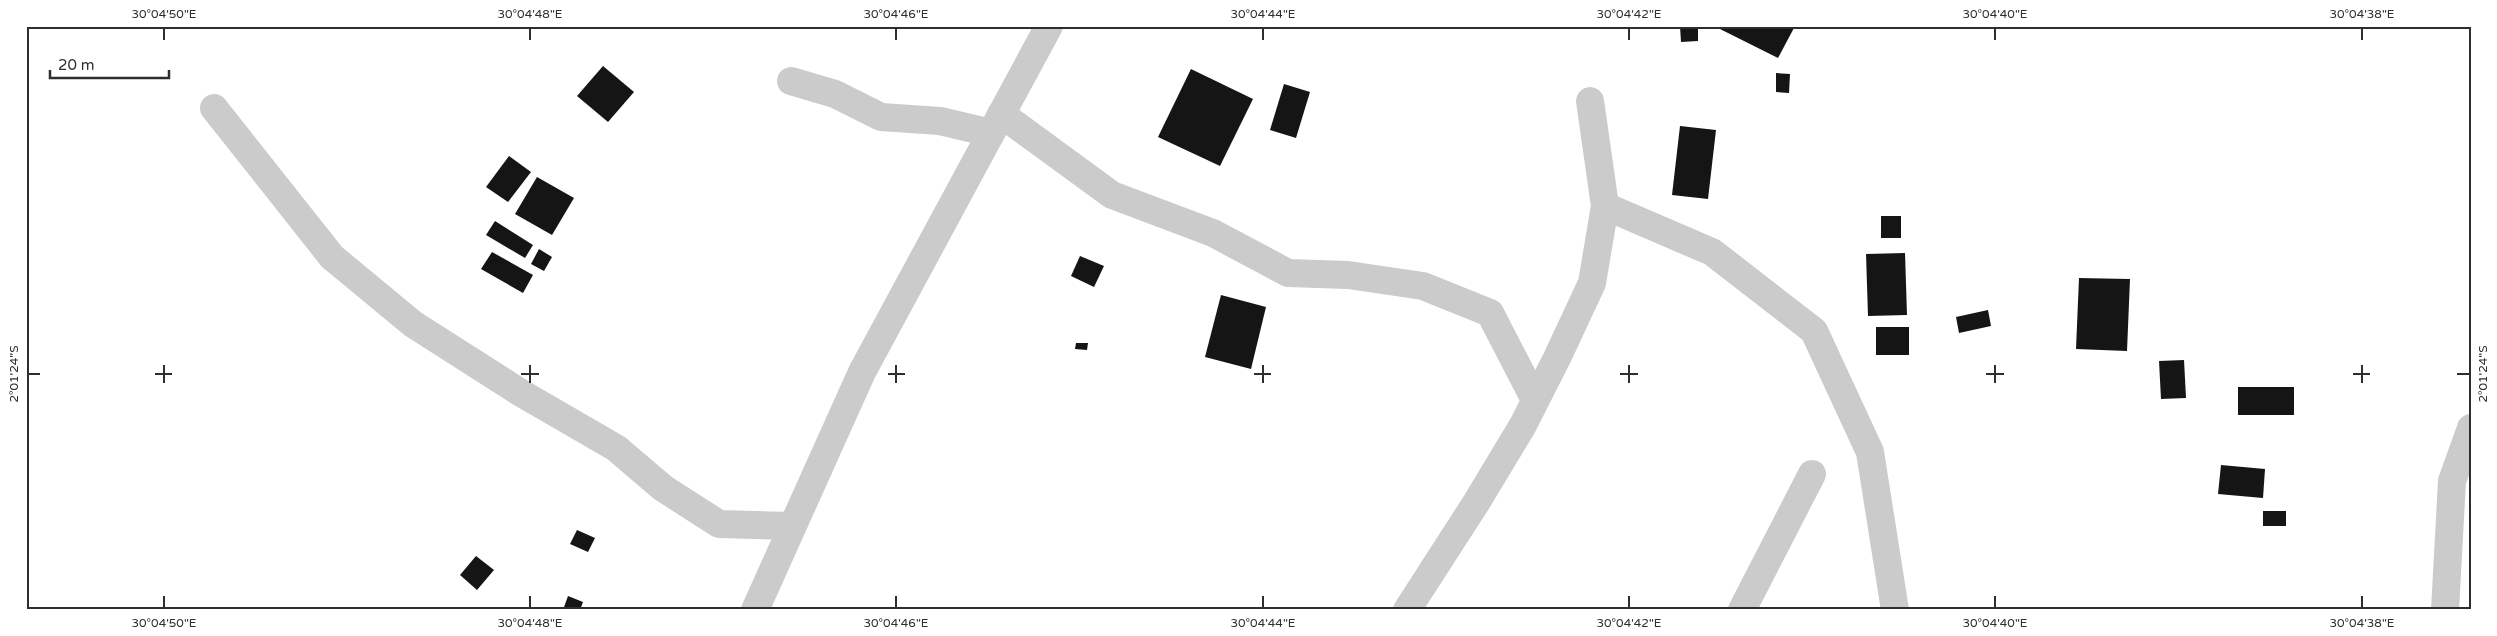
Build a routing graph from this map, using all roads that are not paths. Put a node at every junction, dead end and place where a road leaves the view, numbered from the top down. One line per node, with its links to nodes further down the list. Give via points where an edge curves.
1 (1049, 26): 5 (street)
2 (791, 81): 5 (street, via 835,94 881,117)
3 (1590, 101): 6 (street)
4 (214, 108): 10 (street, via 332,257 413,324 521,393 616,448 663,488 719,524)
5 (996, 124): 7 (street, via 1112,195 1213,233 1288,273 1348,275 1423,286 1490,313); 10 (street, via 862,372)
6 (1605, 206): 7 (street, via 1592,283); 14 (street, via 1712,252 1814,331 1870,452)
7 (1535, 400): 12 (street, via 1476,503)
8 (2471, 428): 15 (street, via 2452,481)
9 (1812, 474): 13 (street)
10 (792, 526): 11 (street)
11 (755, 610)
12 (1407, 610)
13 (1742, 610)
14 (1895, 610)
15 (2445, 610)

